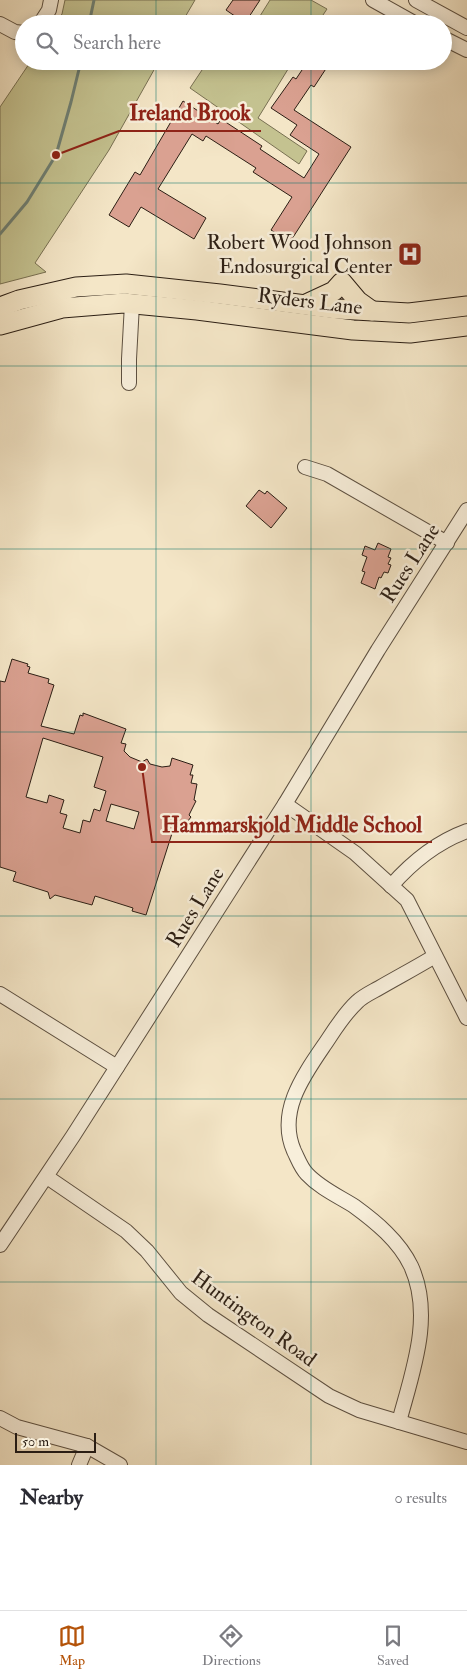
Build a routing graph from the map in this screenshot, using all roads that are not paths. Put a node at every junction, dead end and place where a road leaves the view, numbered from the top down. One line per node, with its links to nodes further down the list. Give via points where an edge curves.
1 (51, 0): 4 (street)
2 (373, 0): 5 (street)
3 (416, 0): 6 (street)
4 (46, 15)
5 (400, 15)
6 (443, 15)
7 (452, 20): 9 (street)
8 (0, 24): 10 (street)
9 (467, 28)
10 (15, 32)
11 (452, 42): 12 (street)
12 (467, 50)
13 (132, 304): 18 (main road, Ryders Lane, via 62,308); 19 (main road, Ryders Lane, via 353,330 410,333); 20 (street)
14 (304, 305): 16 (main road, Ryders Lane, via 126,284 76,287); 17 (main road, Ryders Lane); 17 (main road, via 334,291 342,282 358,301)
15 (467, 306): 17 (main road, Ryders Lane, via 409,313)
16 (0, 307)
17 (372, 311)
18 (0, 324)
19 (467, 326)
20 (129, 383)
21 (304, 467): 23 (street, via 327,474)
22 (467, 510): 23 (street, Rues Lane)
23 (447, 543): 24 (street, Rues Lane)
24 (285, 804): 26 (street, via 355,853); 30 (street, Rues Lane)
25 (467, 831): 26 (street, via 416,860)
26 (391, 886): 27 (street, via 407,900)
27 (435, 956): 29 (street); 34 (street, via 358,1000 344,1015 304,1074 288,1119 290,1142 306,1174 375,1222 397,1244 411,1266 420,1295 421,1322 417,1355)
28 (0, 994): 30 (street)
29 (467, 1018)
30 (117, 1067): 31 (street, Rues Lane)
31 (47, 1177): 32 (street, Rues Lane); 34 (street, Huntington Road, via 126,1231 181,1293 208,1315 329,1396 359,1410)
32 (0, 1245)
33 (0, 1418): 36 (street, via 17,1427)
34 (399, 1422): 35 (street, Huntington Road)
35 (467, 1442)
36 (87, 1446): 37 (street); 38 (street)
37 (79, 1465)
38 (120, 1465)

